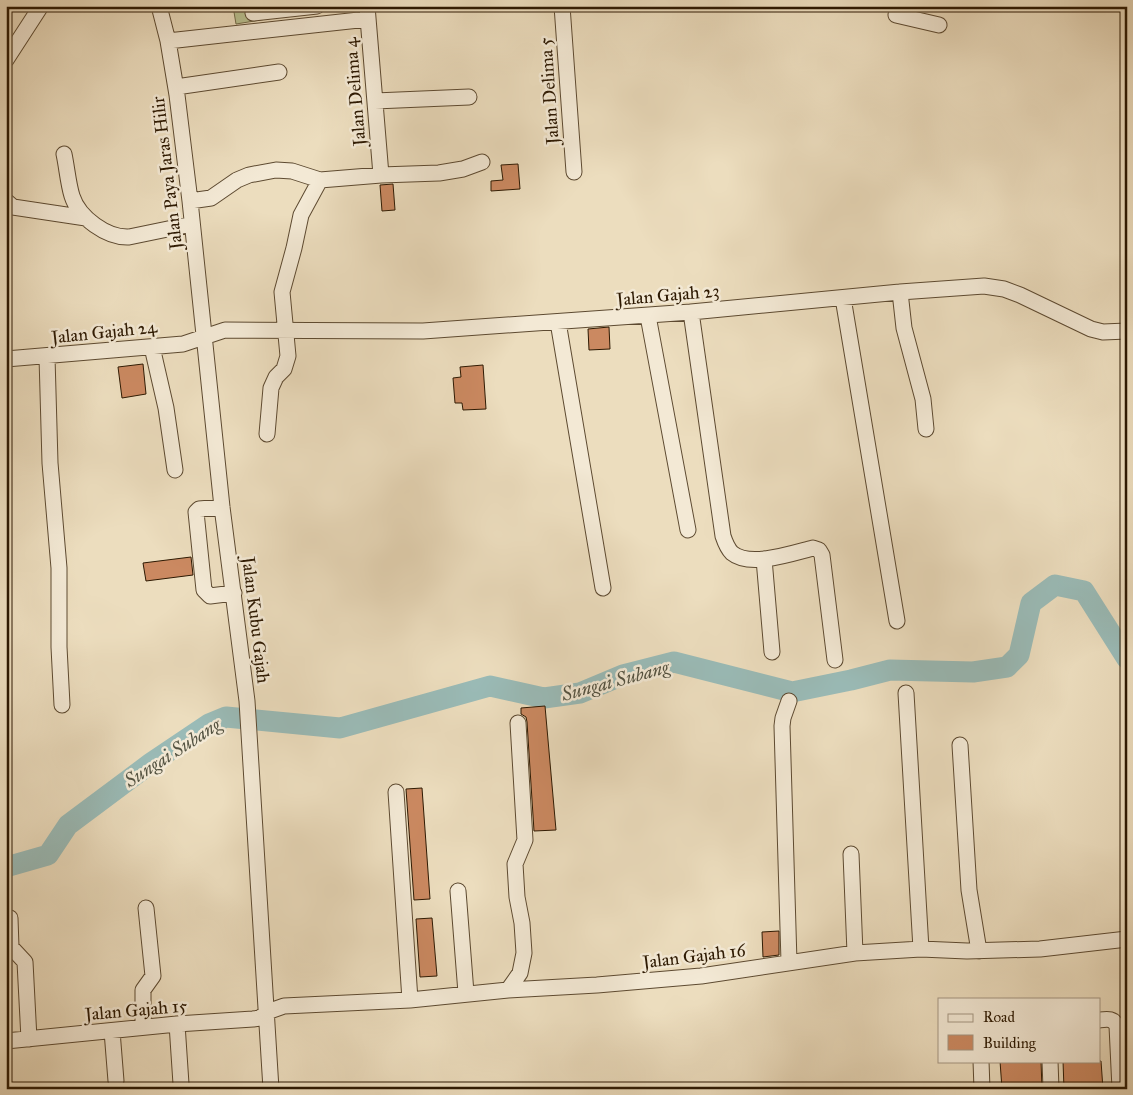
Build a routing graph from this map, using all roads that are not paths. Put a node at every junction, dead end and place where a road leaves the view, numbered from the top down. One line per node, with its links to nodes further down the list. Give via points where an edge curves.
1 (41, 6): 11 (street)
2 (159, 6): 10 (street, Jalan Paya Jaras Hilir)
3 (317, 6): 9 (street, via 258,13)
4 (562, 6): 18 (street, Jalan Delima 5)
5 (368, 13): 9 (street); 15 (street, Jalan Delima 4)
6 (914, 13): 7 (street); 8 (street)
7 (896, 15)
8 (939, 25)
9 (265, 30): 10 (street)
10 (168, 41): 13 (street, Jalan Paya Jaras Hilir)
11 (6, 60)
12 (279, 72): 13 (street)
13 (176, 87): 22 (street, Jalan Paya Jaras Hilir)
14 (468, 97): 15 (street)
15 (375, 102): 19 (street, Jalan Delima 4)
16 (64, 154): 23 (street, via 73,198)
17 (482, 162): 19 (street, via 439,173)
18 (574, 172)
19 (381, 175): 20 (street)
20 (320, 180): 22 (street, via 292,171 263,172 237,180 211,198); 30 (street, via 300,216 282,292)
21 (6, 201): 23 (street, via 13,207)
22 (190, 201): 24 (street, Jalan Paya Jaras Hilir)
23 (86, 218): 24 (street, via 104,232 118,237)
24 (192, 224): 32 (street, Jalan Paya Jaras Hilir)
25 (900, 292): 26 (street, Jalan Gajah 23); 31 (street, Jalan Gajah 23, via 984,286 1004,289 1091,329); 36 (street, via 904,328 922,392)
26 (843, 298): 27 (street, Jalan Gajah 23); 44 (street)
27 (691, 312): 28 (street, Jalan Gajah 23); 41 (street, via 723,536 726,546 734,554)
28 (648, 316): 29 (street, Jalan Gajah 23); 40 (street)
29 (558, 322): 30 (street, Jalan Gajah 23, via 423,331); 42 (street)
30 (286, 331): 32 (street, Jalan Gajah 23, via 225,330); 37 (street, via 288,356 284,369 270,388)
31 (1127, 331)
32 (204, 337): 33 (street, Jalan Gajah 24, via 183,344); 39 (street, Jalan Kubu Gajah)
33 (152, 346): 34 (street, Jalan Gajah 24); 38 (street)
34 (46, 357): 35 (street, Jalan Gajah 24); 49 (street, via 50,463 59,568)
35 (6, 360)
36 (926, 429)
37 (267, 434)
38 (175, 470)
39 (222, 507): 43 (street, Jalan Kubu Gajah); 43 (street, via 196,512 204,590 210,596)
40 (688, 530)
41 (764, 559): 45 (street); 46 (street, via 813,548 821,552)
42 (603, 588)
43 (234, 594): 65 (street, Jalan Kubu Gajah, via 250,736)
44 (897, 621)
45 (772, 652)
46 (835, 660)
47 (906, 693): 58 (street)
48 (789, 702): 61 (street, via 782,726)
49 (62, 705)
50 (518, 723): 62 (street, via 525,840 515,864 524,953 520,973)
51 (960, 745): 59 (street, via 969,890)
52 (396, 792): 64 (street)
53 (851, 854): 60 (street)
54 (458, 892): 63 (street)
55 (146, 908): 69 (street, via 153,976 143,988)
56 (10, 918): 71 (street, via 11,947 25,962)
57 (1127, 939): 59 (street, Jalan Gajah 16, via 1040,949)
58 (921, 949): 59 (street, Jalan Gajah 16); 60 (street, Jalan Gajah 16)
59 (978, 951)
60 (855, 953): 61 (street, Jalan Gajah 16)
61 (789, 962): 62 (street, Jalan Gajah 16, via 701,976)
62 (508, 990): 63 (street, Jalan Gajah 16)
63 (466, 993): 64 (street, Jalan Gajah 16)
64 (410, 1000): 65 (street, Jalan Gajah 16, via 284,1006)
65 (267, 1012): 67 (street, Jalan Gajah 15, via 253,1019); 77 (street, Jalan Kubu Gajah)
66 (1100, 1020): 68 (street, via 1110,1019)
67 (177, 1024): 69 (street, Jalan Gajah 15); 76 (street)
68 (1122, 1025): 80 (street)
69 (143, 1027): 70 (street, Jalan Gajah 15)
70 (112, 1030): 71 (street, Jalan Gajah 15); 75 (street)
71 (29, 1039): 72 (street, Jalan Gajah 15)
72 (6, 1041)
73 (981, 1062): 78 (street)
74 (1050, 1062): 79 (street)
75 (116, 1081)
76 (181, 1084)
77 (272, 1089)
78 (982, 1089)
79 (1051, 1089)
80 (1120, 1089)

